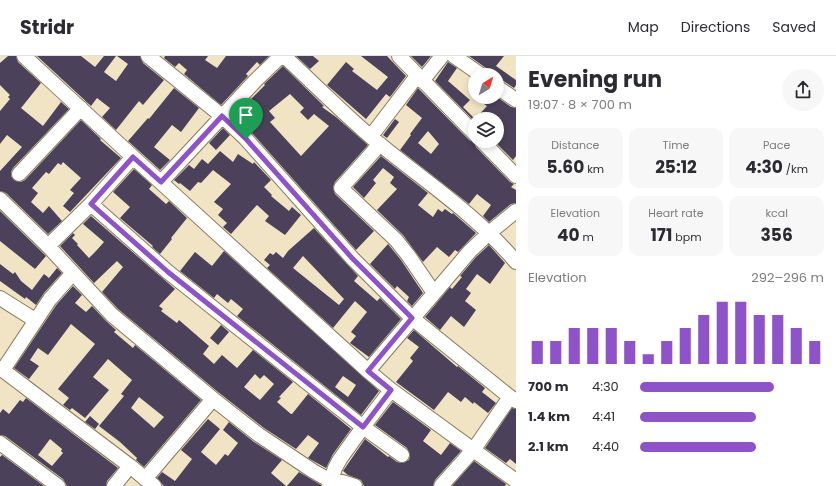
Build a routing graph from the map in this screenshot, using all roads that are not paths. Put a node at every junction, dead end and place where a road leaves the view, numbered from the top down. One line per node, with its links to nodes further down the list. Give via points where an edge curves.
1 (24, 56): 11 (street)
2 (148, 56): 12 (street)
3 (399, 56): 8 (street)
4 (442, 56): 8 (street)
5 (454, 56): 7 (street)
6 (285, 57): 12 (street); 14 (street)
7 (471, 68)
8 (419, 78): 13 (street); 14 (street)
9 (504, 92): 10 (street)
10 (516, 100)
11 (81, 108): 16 (street); 17 (street)
12 (222, 116): 19 (street); 29 (street, via 246,139 352,258)
13 (468, 127)
14 (376, 140): 23 (street); 27 (street, via 341,188 396,240)
15 (489, 148): 18 (street)
16 (133, 157): 19 (street); 21 (street)
17 (19, 174)
18 (516, 176)
19 (161, 182): 32 (street)
20 (0, 199): 24 (street)
21 (91, 204): 24 (street); 36 (street, via 168,272)
22 (516, 211): 23 (street)
23 (489, 233): 25 (street); 27 (street)
24 (48, 246): 26 (street)
25 (516, 262)
26 (73, 273): 30 (street); 34 (street, via 112,315)
27 (434, 293): 29 (street)
28 (0, 298): 30 (street)
29 (412, 318): 32 (street); 35 (street)
30 (36, 320): 31 (street)
31 (1, 369): 40 (street)
32 (368, 371): 33 (street)
33 (391, 390): 36 (street); 38 (street)
34 (213, 399): 42 (street); 43 (street, via 259,435)
35 (513, 399): 38 (street)
36 (363, 427): 39 (street); 43 (street, via 334,468)
37 (1, 445): 44 (street)
38 (474, 449): 41 (street); 47 (street)
39 (402, 455)
40 (130, 466): 42 (street); 45 (street)
41 (516, 481)
42 (150, 482)
43 (330, 483): 46 (street, via 342,482)
44 (58, 486)
45 (114, 486)
46 (355, 486)
47 (441, 486)

